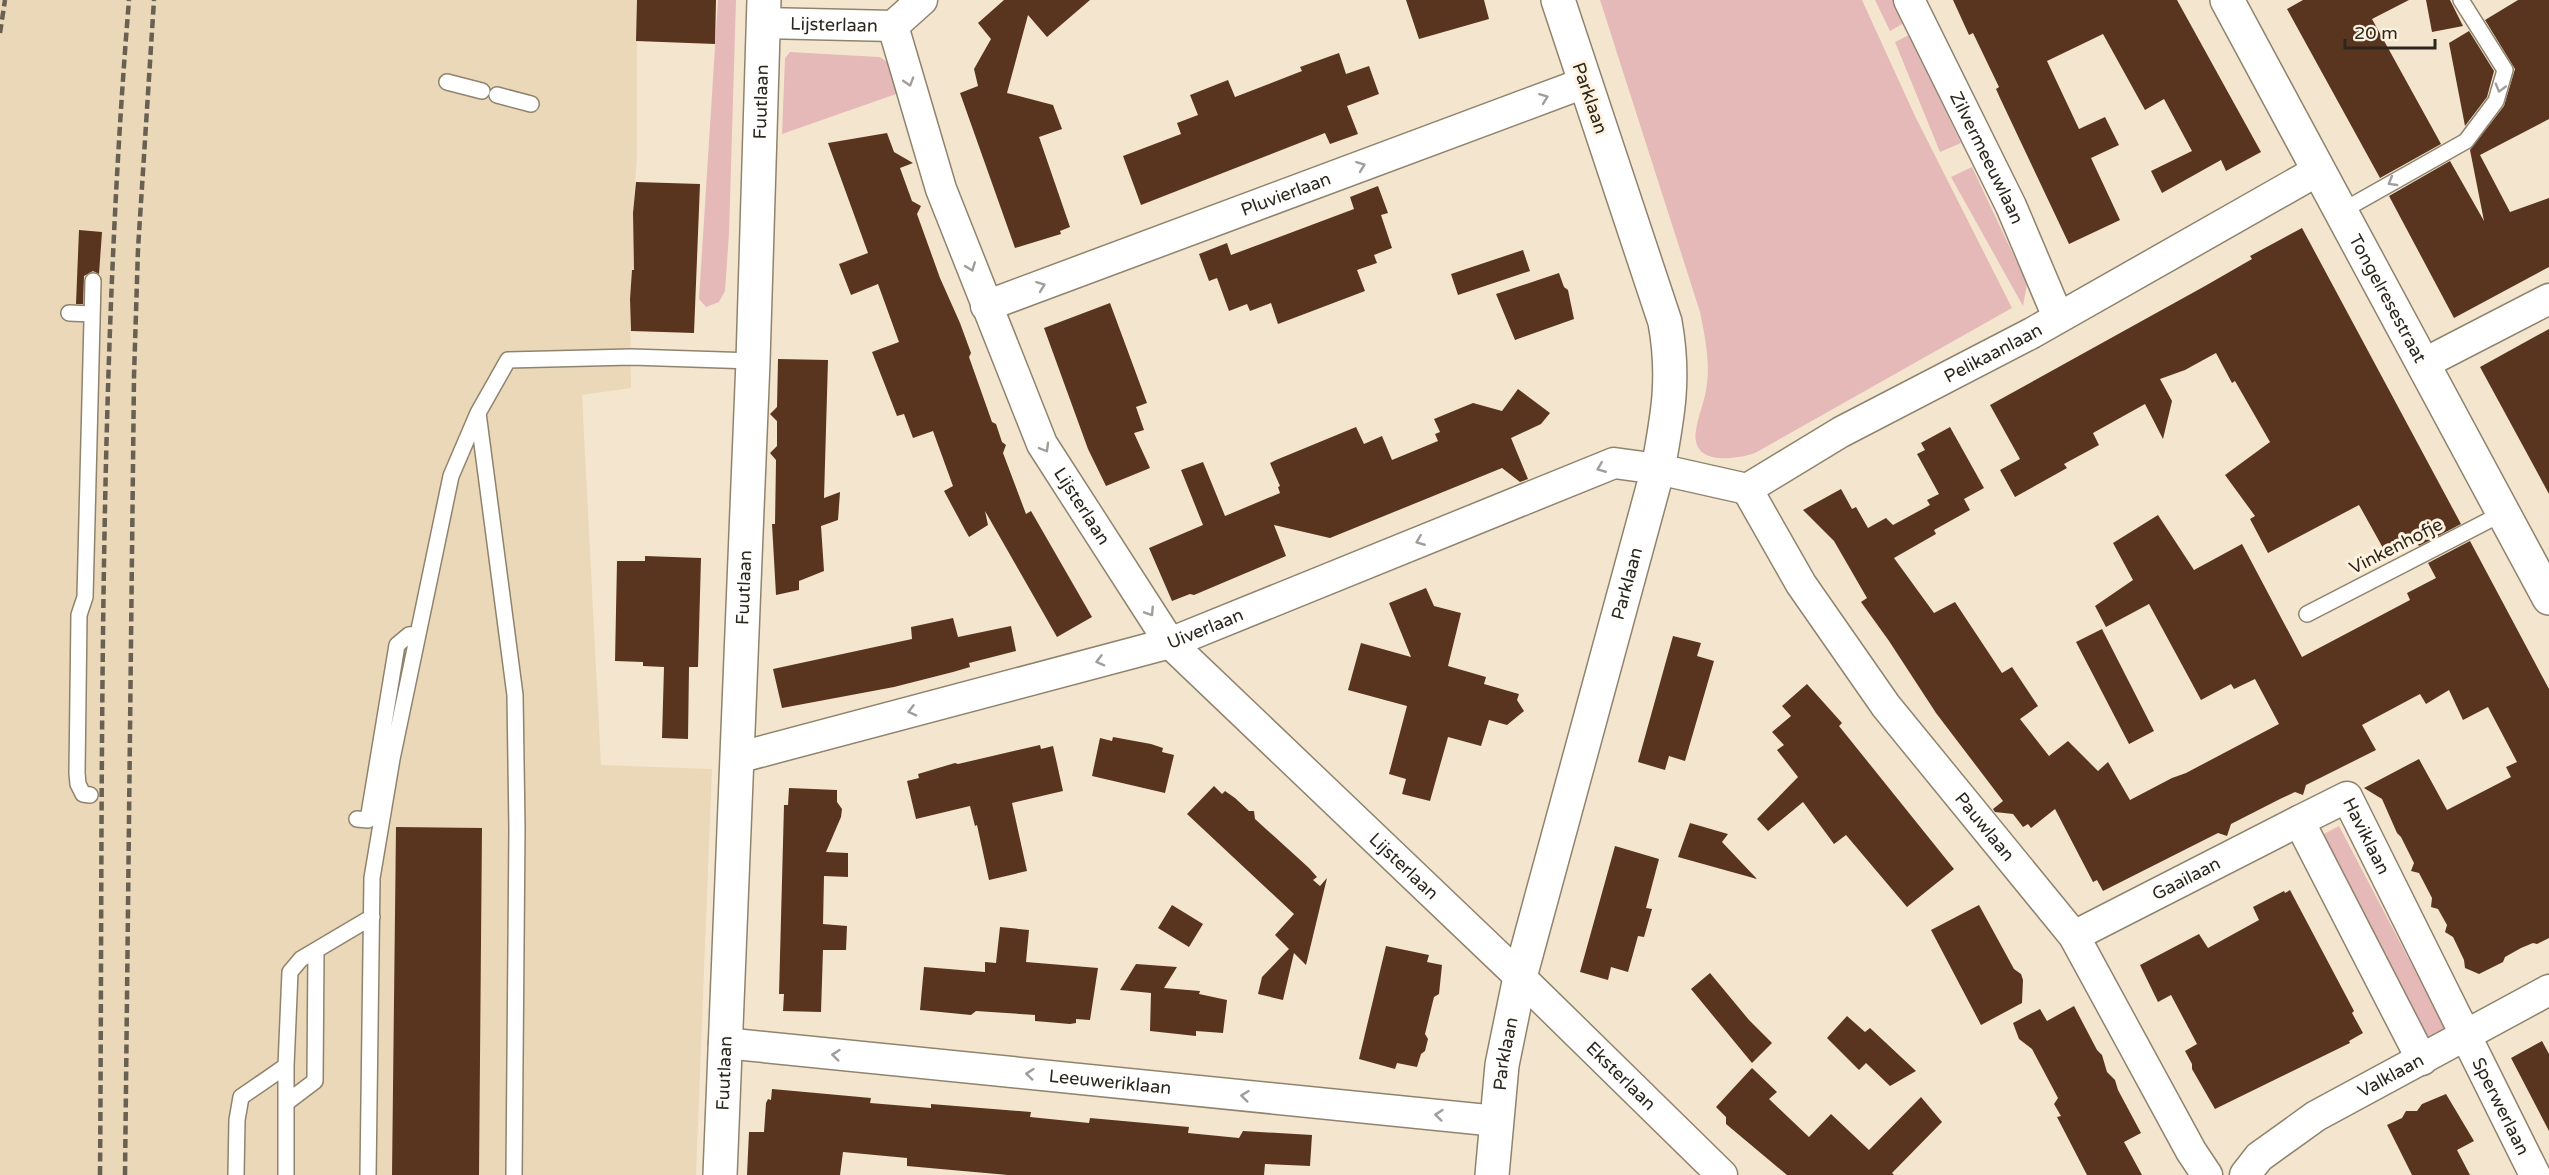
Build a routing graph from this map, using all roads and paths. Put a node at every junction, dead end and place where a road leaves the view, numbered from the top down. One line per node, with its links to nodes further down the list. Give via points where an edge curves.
1 (922, 0): 7 (street)
2 (1558, 0): 9 (street, Parklaan)
3 (1910, 0): 18 (street, Zilvermeeuwlaan, via 2011,206)
4 (2227, 0): 11 (street, Tongelresestraat)
5 (2461, 0): 12 (lane, one-way to 12, via 2505,70 2496,101 2466,141)
6 (764, 12): 7 (street, Lijsterlaan); 19 (street, Fuutlaan)
7 (892, 26): 15 (street, Lijsterlaan, one-way to 15, via 941,189)
8 (447, 82): 10 (lane)
9 (1584, 83): 15 (street, Pluvierlaan, one-way to 9); 22 (street, Parklaan, via 1665,322 1671,384)
10 (531, 104)
11 (2319, 170): 12 (street, Tongelresestraat); 18 (street, Pelikaanlaan)
12 (2342, 211): 20 (street, Tongelresestraat)
13 (93, 281): 17 (lane)
14 (2549, 299): 20 (street)
15 (986, 306): 28 (street, Lijsterlaan, one-way to 28, via 1042,444)
16 (69, 313): 17 (lane)
17 (92, 314): 30 (lane, via 85,597 79,615 77,772 80,790)
18 (2058, 317): 23 (street, Pelikaanlaan, via 1841,432)
19 (753, 361): 21 (lane, via 631,357 508,360); 29 (street, Fuutlaan)
20 (2423, 364): 24 (street, Tongelresestraat)
21 (478, 413): 27 (lane, via 451,476); 47 (lane, via 515,695)
22 (1658, 469): 23 (street); 28 (street, Uiverlaan, one-way to 28, via 1614,463); 36 (street, Parklaan)
23 (1747, 489): 34 (street, Pauwlaan, via 1801,584 1886,706)
24 (2503, 513): 25 (street, Tongelresestraat); 26 (lane, Vinkenhofje)
25 (2549, 598)
26 (2307, 614)
27 (417, 634): 31 (lane, via 397,645 368,820); 33 (lane, via 375,863)
28 (1170, 643): 29 (street, Uiverlaan, one-way to 29); 36 (street, Lijsterlaan)
29 (737, 758): 39 (street, Fuutlaan)
30 (90, 795)
31 (357, 819)
32 (2299, 821): 34 (street, Gaailaan); 38 (street, Haviklaan, via 2347,797); 40 (street)
33 (372, 916): 35 (lane); 46 (lane)
34 (2074, 936): 51 (street, Pauwlaan)
35 (316, 951): 41 (lane, via 296,963 290,974); 42 (lane, via 315,1081)
36 (1520, 977): 43 (street, Parklaan, via 1502,1065); 50 (street, Eksterlaan)
37 (2549, 990): 38 (street, Valklaan)
38 (2464, 1036): 40 (street, Valklaan); 53 (street, Sperwerlaan)
39 (724, 1043): 43 (street, Leeuweriklaan, one-way to 39); 48 (street, Fuutlaan)
40 (2422, 1060): 52 (street, Valklaan, via 2316,1116 2259,1157)
41 (286, 1066): 42 (lane); 44 (lane, via 242,1097 237,1120)
42 (286, 1103): 45 (lane)
43 (1497, 1121): 49 (street, Parklaan)
44 (236, 1175)
45 (286, 1175)
46 (368, 1175)
47 (514, 1175)
48 (720, 1175)
49 (1492, 1175)
50 (1722, 1175)
51 (2207, 1175)
52 (2245, 1175)
53 (2535, 1175)

